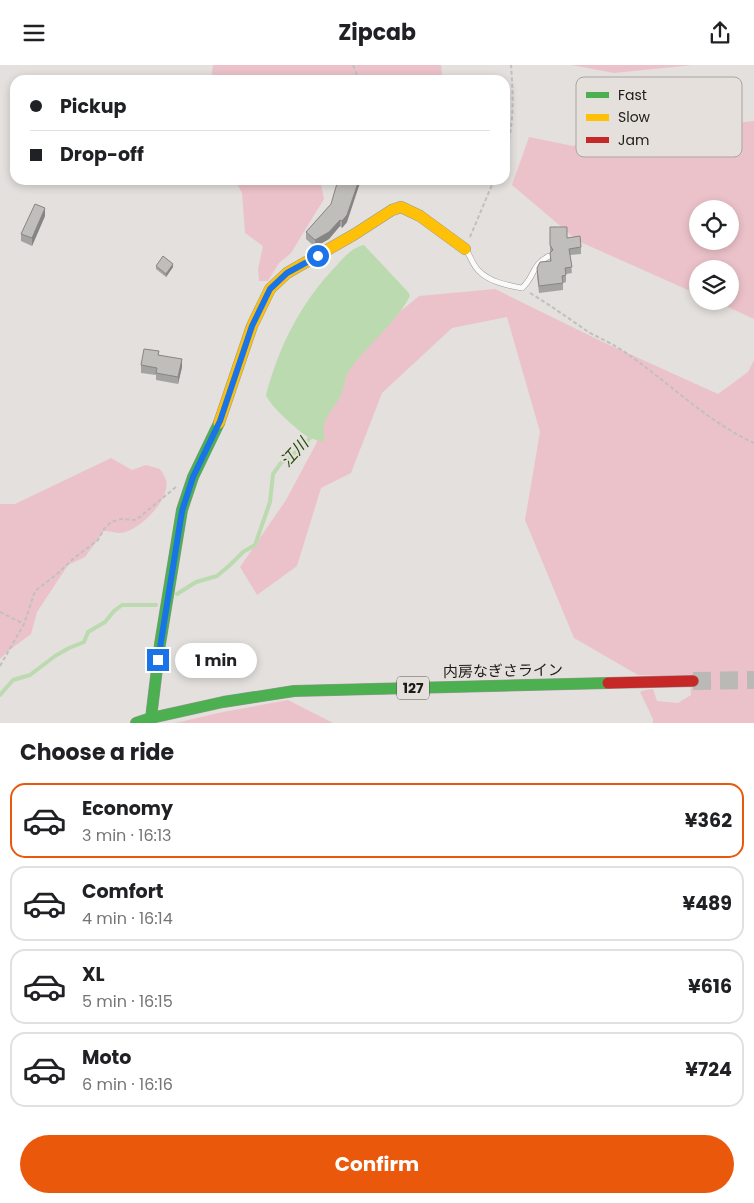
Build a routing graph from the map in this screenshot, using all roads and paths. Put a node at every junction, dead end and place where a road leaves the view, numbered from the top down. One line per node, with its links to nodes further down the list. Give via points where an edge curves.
1 (511, 65): 2 (path)
2 (510, 135)
3 (492, 185): 4 (path)
4 (466, 249): 6 (lane, via 477,269 488,278); 8 (main road, via 401,207 287,273 270,289 252,326 220,421)
5 (549, 256): 6 (lane, via 541,260)
6 (522, 288): 7 (path, via 620,349 700,410)
7 (754, 443)
8 (193, 477): 10 (path, via 172,489 136,520 111,522 98,541 35,591); 13 (main road, via 182,511)
9 (0, 612): 10 (path)
10 (24, 624): 11 (path)
11 (0, 666)
12 (693, 681): 13 (main road, 内房なぎさライン / 127, via 294,691)
13 (151, 718): 14 (main road, 内房なぎさライン / 127)
14 (136, 723)

